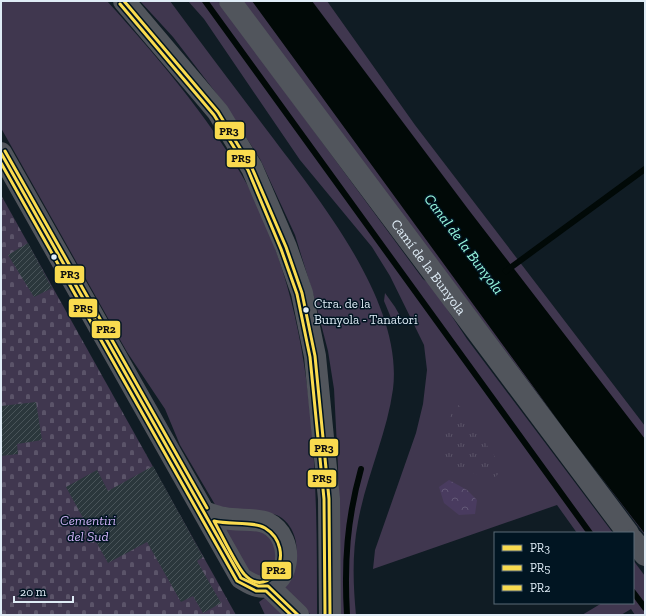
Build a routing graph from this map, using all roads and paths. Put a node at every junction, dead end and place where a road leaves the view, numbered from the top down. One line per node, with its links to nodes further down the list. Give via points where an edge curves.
1 (124, 1): 10 (street, via 218,112 252,168 286,247 302,293 314,347 329,499)
2 (230, 1): 5 (street, Camí de la Bunyola)
3 (1, 153): 4 (street)
4 (204, 512): 8 (street, via 241,578 258,586); 8 (street, via 224,518 266,523 277,531 285,541 285,567 278,580)
5 (627, 532)
6 (634, 541): 7 (street)
7 (645, 555)
8 (268, 586): 9 (street)
9 (298, 615)
10 (330, 615)

